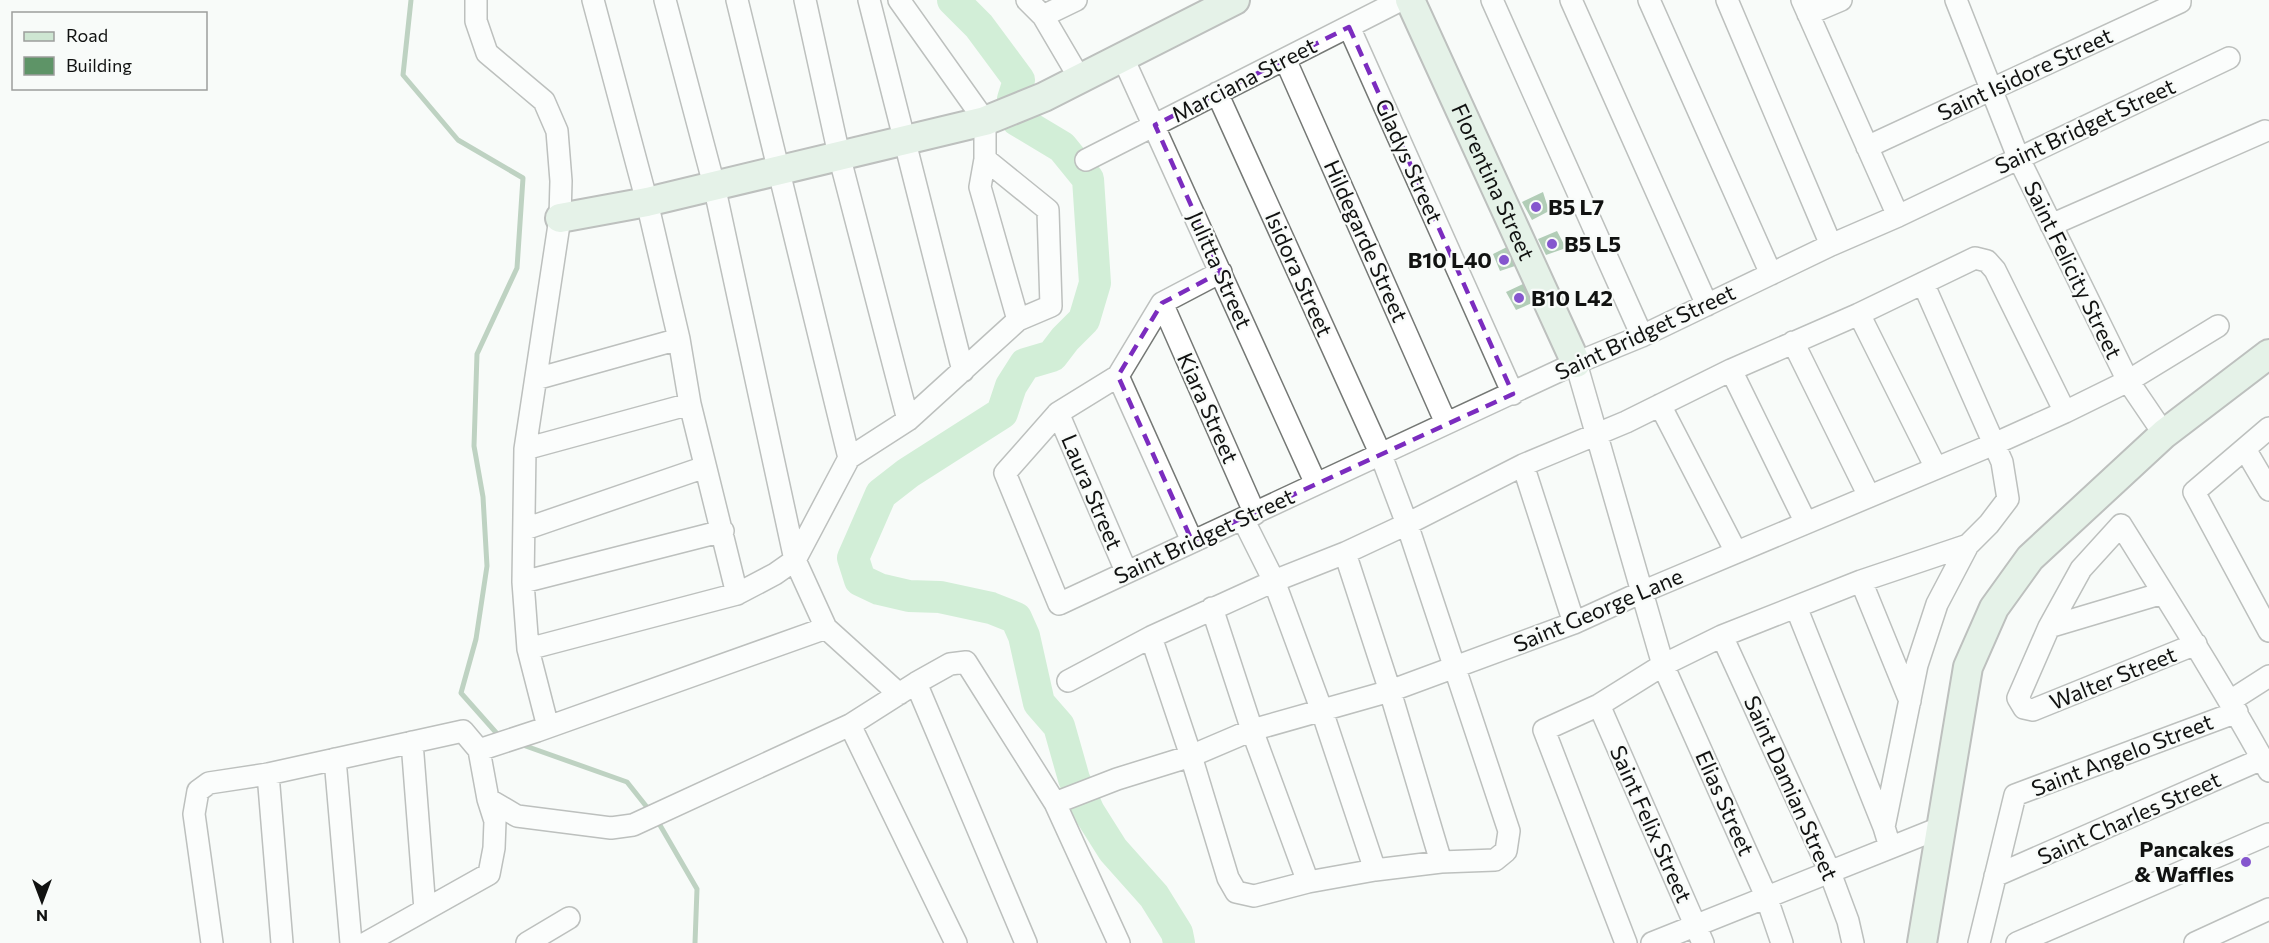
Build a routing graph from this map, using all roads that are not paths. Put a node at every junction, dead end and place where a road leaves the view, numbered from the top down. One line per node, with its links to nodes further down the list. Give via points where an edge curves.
1 (477, 0): 42 (street, via 476,21 487,53 544,101 557,131)
2 (593, 0): 40 (street)
3 (665, 0): 39 (street)
4 (737, 0): 38 (street)
5 (805, 0): 34 (street)
6 (869, 0): 32 (street)
7 (899, 0): 29 (street)
8 (1027, 0): 21 (street)
9 (1076, 0): 21 (street)
10 (1235, 0): 23 (street)
11 (1401, 0): 22 (street, Marciana Street)
12 (1410, 0): 57 (street, Florentina Street)
13 (1492, 0): 53 (street)
14 (1571, 0): 49 (street)
15 (1649, 0): 46 (street)
16 (1727, 0): 44 (street)
17 (1841, 0): 20 (street)
18 (1956, 0): 27 (street, Saint Felicity Street)
19 (2180, 0): 27 (street, Saint Isidore Street)
20 (1805, 7): 33 (street)
21 (1043, 16): 26 (street)
22 (1349, 27): 25 (street, Marciana Street); 63 (street, Gladys Street)
23 (1123, 58): 26 (street); 30 (street, Julitta Street)
24 (2229, 58): 35 (street, Saint Bridget Street)
25 (1286, 59): 28 (street, Marciana Street); 69 (street, Hildegarde Street)
26 (1080, 79): 29 (street)
27 (1992, 89): 33 (street, Saint Isidore Street); 35 (street, Saint Felicity Street)
28 (1217, 93): 30 (street, Marciana Street); 76 (street, Isidora Street)
29 (985, 121): 32 (street); 36 (street)
30 (1155, 125): 37 (street, Marciana Street); 45 (street, Julitta Street)
31 (2265, 131): 43 (street)
32 (904, 140): 34 (street); 59 (street)
33 (1867, 147): 41 (street)
34 (839, 155): 38 (street); 68 (street)
35 (2018, 158): 41 (street, Saint Bridget Street); 43 (street, Saint Felicity Street)
36 (985, 159): 51 (street, via 980,187); 51 (street, via 1048,210 1051,306)
37 (1086, 160)
38 (777, 170): 39 (street); 77 (street)
39 (714, 185): 40 (street); 93 (street)
40 (647, 202): 42 (street); 54 (street)
41 (1898, 216): 44 (street, Saint Bridget Street)
42 (560, 218): 61 (street)
43 (2051, 225): 62 (street, Saint Felicity Street)
44 (1831, 245): 46 (street, Saint Bridget Street)
45 (1221, 272): 48 (street); 81 (street, Julitta Street)
46 (1771, 274): 49 (street, Saint Bridget Street)
47 (1923, 283): 50 (street); 66 (street, via 1975,258 1987,261); 73 (street)
48 (1162, 303): 60 (street); 84 (street, Kiara Street)
49 (1707, 304): 53 (street, Saint Bridget Street)
50 (1859, 314): 55 (street); 80 (street)
51 (1018, 320): 59 (street)
52 (2218, 327): 62 (street, Saint George Lane)
53 (1642, 336): 57 (street, Saint Bridget Street)
54 (679, 339): 61 (street); 64 (street)
55 (1793, 342): 58 (street); 83 (street)
56 (2269, 354): 72 (street)
57 (1576, 363): 63 (street, Saint Bridget Street); 71 (street, Elias Street)
58 (1731, 370): 65 (street); 85 (street)
59 (963, 371): 68 (street)
60 (1118, 376): 67 (street); 89 (street)
61 (536, 379): 74 (street)
62 (2127, 381): 66 (street, Saint George Lane); 72 (street, Saint Felicity Street)
63 (1513, 394): 69 (street, Saint Bridget Street)
64 (690, 404): 74 (street); 79 (street)
65 (1660, 405): 71 (street); 91 (street)
66 (2065, 412): 73 (street, Saint George Lane)
67 (1058, 413): 94 (street, Laura Street); 94 (street, Saint Bridget Street, via 1005,473 1059,604)
68 (909, 420): 77 (street)
69 (1446, 423): 76 (street, Saint Bridget Street)
70 (2269, 429): 75 (street)
71 (1596, 434): 78 (street); 98 (street, Elias Street)
72 (2164, 434): 132 (street, via 2030,558 1994,608 1968,667)
73 (1994, 444): 80 (street, Saint George Lane); 90 (street, via 2002,462 2008,499)
74 (525, 449): 87 (street)
75 (2245, 449): 82 (street); 106 (street, via 2194,492)
76 (1381, 455): 81 (street, Saint Bridget Street); 86 (street, Isidora Street)
77 (849, 458): 93 (street)
78 (1523, 465): 86 (street); 103 (street)
79 (705, 467): 87 (street); 88 (street)
80 (1936, 468): 83 (street, Saint George Lane)
81 (1316, 484): 84 (street, Saint Bridget Street)
82 (2269, 490)
83 (1869, 496): 85 (street, Saint George Lane)
84 (1249, 517): 89 (street, Saint Bridget Street); 95 (street, Kiara Street)
85 (1806, 523): 91 (street, Saint George Lane)
86 (1407, 524): 92 (street); 112 (street, Isidora Street)
87 (525, 529): 97 (street)
88 (723, 531): 97 (street); 100 (street)
89 (1192, 541): 94 (street, Saint Bridget Street)
90 (1968, 545): 96 (street); 117 (street, via 1937,604)
91 (1736, 552): 98 (street, Saint George Lane)
92 (1345, 553): 95 (street); 116 (street)
93 (795, 560): 100 (street); 105 (street)
94 (1126, 571)
95 (1274, 581): 102 (street); 120 (street, Kiara Street)
96 (1861, 581): 101 (street); 117 (street)
97 (523, 582): 110 (street)
98 (1642, 592): 103 (street, Saint George Lane); 111 (street, Elias Street)
99 (2163, 593): 104 (street); 104 (street, via 2121,525 2081,569); 109 (street)
100 (737, 594): 110 (street)
101 (1796, 607): 107 (street); 134 (street)
102 (1212, 608): 108 (street); 123 (street)
103 (1574, 623): 112 (street, Saint George Lane)
104 (2049, 627): 109 (street, Walter Street, via 2018,698 2024,708 2033,710)
105 (825, 628): 115 (street); 122 (street)
106 (2269, 631)
107 (1722, 636): 111 (street); 137 (street, Saint Damian Street)
108 (1151, 637): 114 (street); 126 (street)
109 (2196, 644): 119 (street)
110 (528, 650): 122 (street)
111 (1663, 665): 118 (street); 140 (street, Elias Street)
112 (1454, 668): 116 (street, Saint George Lane); 135 (street, Isidora Street, via 1509,840 1506,851 1495,860)
113 (2269, 676): 119 (street, Saint Angelo Street)
114 (1068, 681)
115 (907, 688): 121 (street); 131 (street, via 950,664 966,662); 151 (street)
116 (1390, 691): 120 (street, Saint George Lane); 135 (street)
117 (1910, 701): 134 (street)
118 (1599, 705): 144 (street, Saint Felix Street); 153 (street, via 1544,730)
119 (2234, 706): 128 (street); 138 (street, Saint Angelo Street, via 2015,795)
120 (1322, 711): 123 (street, Saint George Lane); 136 (street, Kiara Street)
121 (850, 725): 130 (street, via 633,825 610,828 517,816); 150 (street)
122 (548, 727): 125 (street)
123 (1252, 730): 126 (street, Saint George Lane); 139 (street)
124 (412, 742): 125 (street, via 463,731); 127 (street); 142 (street)
125 (479, 750): 130 (street)
126 (1191, 756): 131 (street, Saint George Lane); 139 (street, via 1228,878 1236,892 1254,896)
127 (334, 759): 129 (street); 147 (street)
128 (2266, 765): 138 (street, Saint Charles Street)
129 (268, 774): 145 (street, via 209,783 198,791 194,814); 146 (street)
130 (488, 799): 142 (street, via 495,821 489,874)
131 (1059, 801): 152 (street)
132 (1942, 827): 134 (street); 157 (street)
133 (2269, 834): 159 (street)
134 (1887, 837): 137 (street)
135 (1441, 862): 136 (street)
136 (1375, 870): 139 (street)
137 (1829, 870): 140 (street); 156 (street, Saint Damian Street)
138 (1995, 876): 158 (street, Saint Angelo Street)
139 (1308, 882)
140 (1766, 896): 144 (street); 155 (street, Elias Street)
141 (2269, 909): 160 (street)
142 (425, 910): 148 (street)
143 (569, 918): 149 (street)
144 (1699, 934): 154 (street)
145 (212, 943)
146 (282, 943)
147 (351, 943)
148 (366, 943)
149 (527, 943)
150 (956, 943)
151 (1026, 943)
152 (1119, 943)
153 (1626, 943)
154 (1652, 943)
155 (1782, 943)
156 (1853, 943)
157 (1922, 943)
158 (1979, 943)
159 (2017, 943)
160 (2195, 943)

